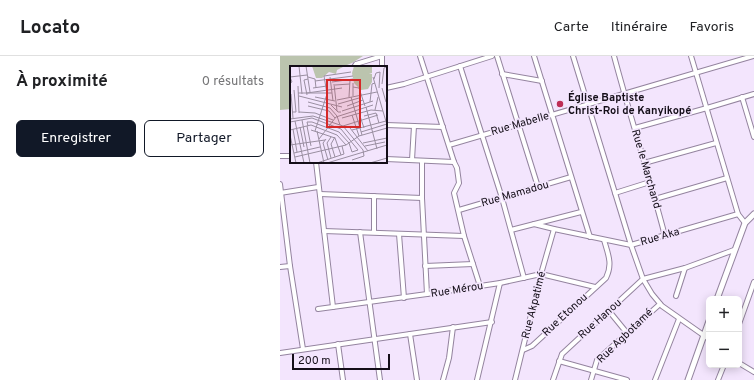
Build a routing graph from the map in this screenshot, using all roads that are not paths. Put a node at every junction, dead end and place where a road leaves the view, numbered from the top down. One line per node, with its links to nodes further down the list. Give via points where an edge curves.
1 (382, 56): 10 (street)
2 (420, 56): 14 (street)
3 (492, 56): 11 (street)
4 (497, 56): 13 (street)
5 (534, 56): 15 (street)
6 (573, 56): 20 (street)
7 (616, 56): 17 (street, Rue le Marchand)
8 (691, 56): 12 (street)
9 (753, 56): 12 (street, Rue Mabelle)
10 (355, 66)
11 (460, 66): 14 (street); 28 (street)
12 (696, 72): 17 (street, Rue Mabelle); 21 (street)
13 (502, 74): 15 (street); 24 (street)
14 (427, 77): 16 (street); 26 (street)
15 (542, 81): 22 (street)
16 (387, 88)
17 (623, 94): 20 (street, Rue Mabelle); 27 (street, Rue le Marchand)
18 (754, 94): 19 (street)
19 (742, 97): 21 (street); 29 (street)
20 (588, 105): 22 (street, Rue Mabelle); 45 (street)
21 (707, 108): 27 (street); 30 (street)
22 (552, 115): 24 (street, Rue Mabelle); 38 (street)
23 (387, 125): 25 (street)
24 (518, 125): 28 (street, Rue Mabelle); 43 (street)
25 (414, 126): 26 (street); 33 (street)
26 (443, 127): 31 (street)
27 (635, 128): 37 (street, Rue le Marchand)
28 (483, 135): 31 (street, Rue Mabelle); 49 (street)
29 (754, 137)
30 (716, 143): 37 (street); 39 (street)
31 (449, 145): 35 (street)
32 (387, 160): 33 (street)
33 (412, 160): 34 (street)
34 (422, 161): 35 (street); 48 (street)
35 (454, 162): 51 (street, via 459,183 454,193)
36 (316, 163): 42 (street)
37 (644, 163): 40 (street, Rue le Marchand)
38 (571, 177): 43 (street, Rue Mamadou); 52 (street)
39 (727, 178): 50 (street); 53 (street)
40 (650, 182): 45 (street); 50 (street, Rue le Marchand)
41 (280, 184): 44 (street)
42 (318, 187): 44 (street); 46 (street)
43 (538, 187): 49 (street, Rue Mamadou)
44 (281, 193): 71 (street)
45 (615, 193): 68 (street)
46 (320, 194): 47 (street); 59 (street)
47 (374, 196): 48 (street); 61 (street)
48 (422, 198): 63 (street)
49 (502, 198): 51 (street, Rue Mamadou); 58 (street)
50 (655, 199): 65 (street, Rue le Marchand)
51 (459, 210): 64 (street)
52 (581, 212): 56 (street); 66 (street)
53 (738, 214): 55 (street); 65 (street, Rue Aka)
54 (754, 214): 55 (street)
55 (745, 223): 69 (street)
56 (534, 224): 57 (street, Rue Aka); 58 (street)
57 (554, 229): 66 (street, Rue Aka); 75 (street, Rue Akpatimé)
58 (511, 230): 76 (street)
59 (324, 231): 60 (street); 88 (street)
60 (360, 232): 61 (street); 86 (street)
61 (374, 232): 62 (street)
62 (399, 234): 63 (street); 85 (street)
63 (423, 234): 64 (street); 72 (street)
64 (464, 236): 70 (street)
65 (665, 236): 68 (street, Rue Aka)
66 (590, 237): 67 (street, Rue Aka)
67 (604, 240): 68 (street, Rue Aka); 81 (street, Rue Etonou, via 610,271)
68 (631, 246): 77 (street)
69 (734, 250): 74 (street); 84 (street)
70 (473, 264): 72 (street); 80 (street)
71 (290, 266): 73 (street); 101 (street)
72 (425, 266): 82 (street)
73 (280, 267)
74 (685, 268): 77 (street); 83 (street)
75 (541, 274): 76 (street, Rue Mérou); 81 (street, Rue Mérou); 102 (street, Rue Akpatimé)
76 (524, 278): 79 (street, Rue Mérou)
77 (643, 279): 87 (street); 90 (street, Rue Hanou)
78 (754, 282): 91 (street)
79 (500, 283): 80 (street, Rue Mérou); 93 (street)
80 (480, 286): 82 (street, Rue Mérou)
81 (595, 287): 102 (street, Rue Etonou, via 532,346)
82 (427, 294): 85 (street, Rue Mérou)
83 (676, 296)
84 (718, 296)
85 (404, 298): 86 (street, Rue Mérou)
86 (370, 302): 88 (street, Rue Mérou); 99 (street)
87 (660, 304): 92 (street); 96 (street, Rue Agbotamé)
88 (333, 307): 89 (street, Rue Mérou)
89 (318, 309)
90 (609, 311): 96 (street); 104 (street, Rue Hanou, via 562,354)
91 (742, 316)
92 (679, 319): 98 (street); 119 (street)
93 (492, 322): 94 (street); 114 (street)
94 (453, 327): 97 (street); 113 (street)
95 (706, 328): 98 (street)
96 (627, 333): 107 (street, Rue Agbotamé, via 597,360)
97 (410, 334): 99 (street); 112 (street)
98 (704, 334): 120 (street)
99 (375, 339): 100 (street); 111 (street)
100 (338, 344): 101 (street); 110 (street)
101 (303, 349): 103 (street)
102 (523, 350): 115 (street, Rue Akpatimé)
103 (280, 353)
104 (559, 361): 107 (street); 116 (street)
105 (742, 365): 108 (street)
106 (723, 368): 121 (street)
107 (593, 370): 109 (street); 117 (street)
108 (754, 372)
109 (612, 378): 118 (street)
110 (343, 380)
111 (380, 380)
112 (417, 380)
113 (443, 380)
114 (477, 380)
115 (515, 380)
116 (553, 380)
117 (591, 380)
118 (627, 380)
119 (656, 380)
120 (688, 380)
121 (718, 380)

